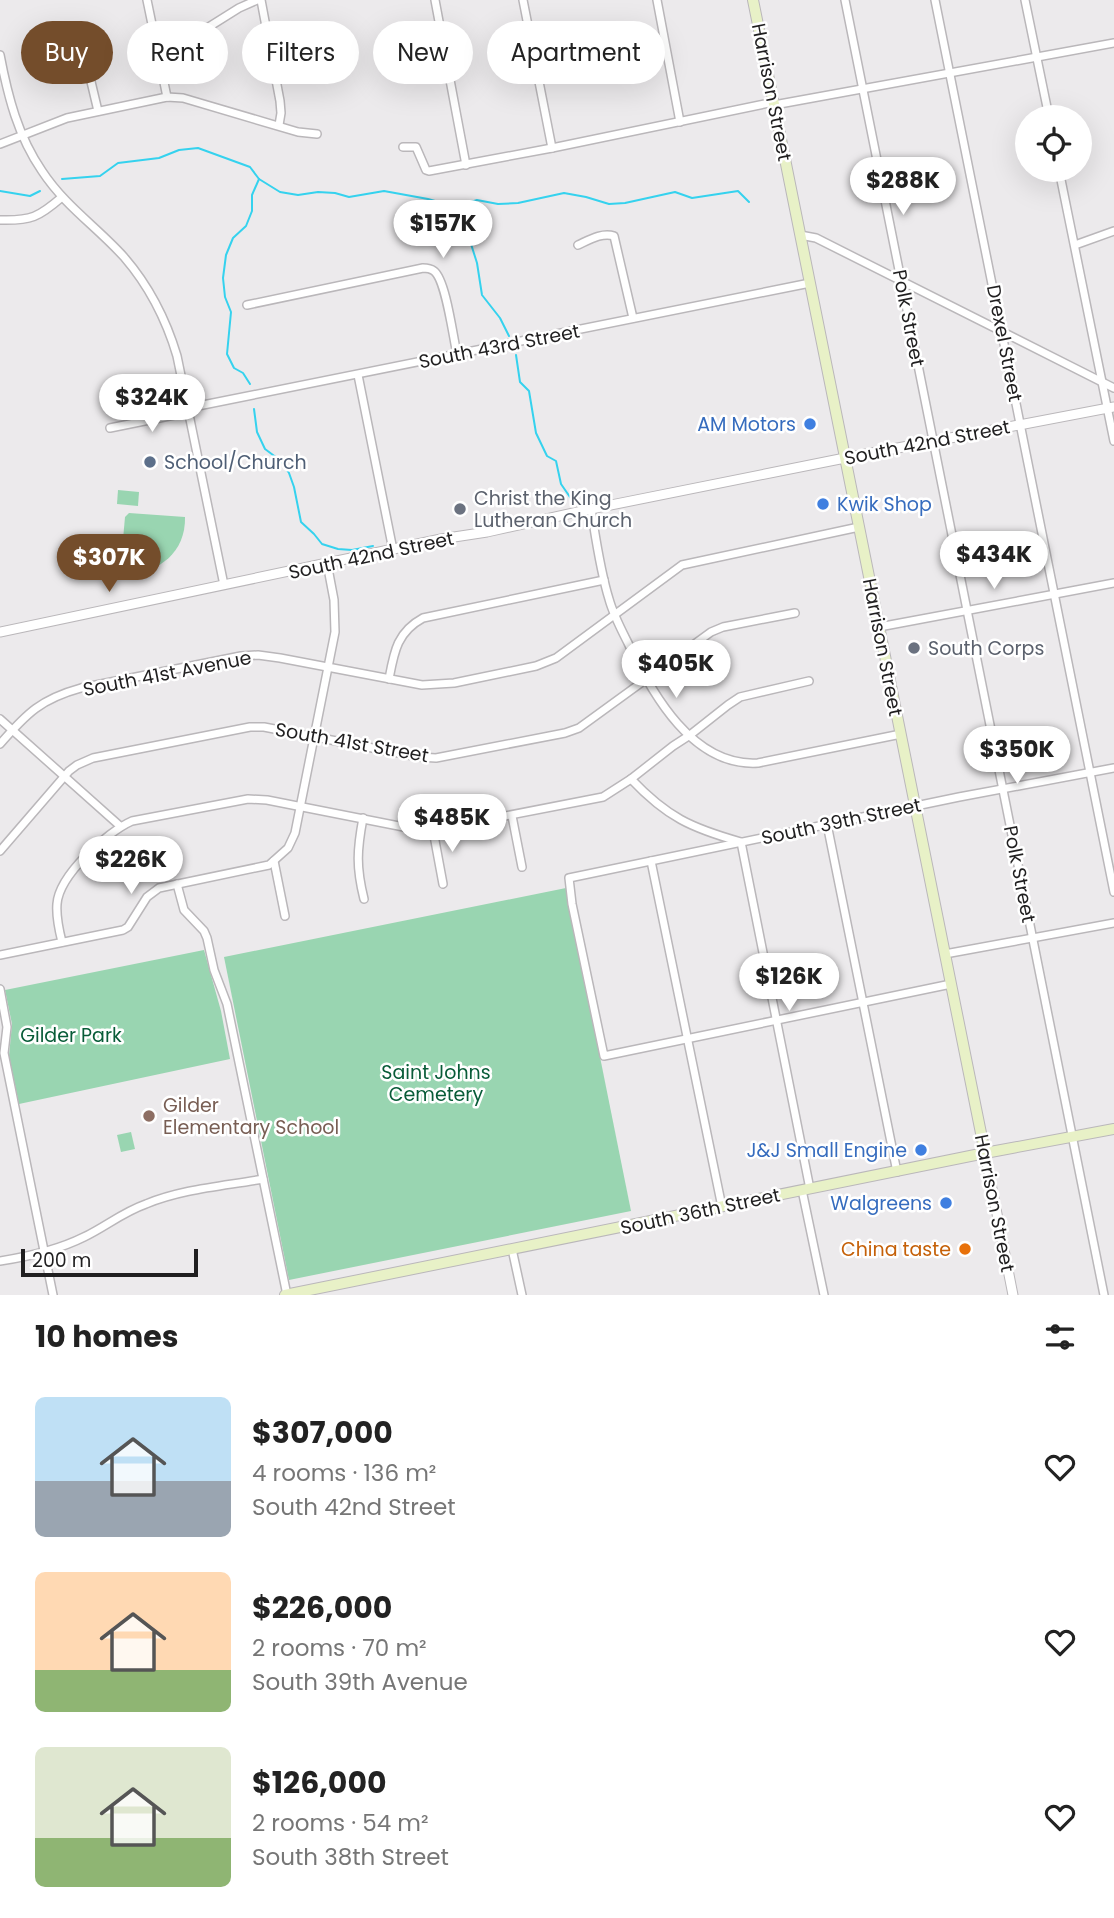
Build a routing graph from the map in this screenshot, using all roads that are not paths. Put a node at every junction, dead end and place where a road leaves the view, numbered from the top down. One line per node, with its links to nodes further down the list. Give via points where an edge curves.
1 (147, 0): 10 (street)
2 (259, 0): 11 (street); 24 (street, via 280,101)
3 (435, 0): 30 (street)
4 (523, 0): 29 (street)
5 (657, 0): 23 (street)
6 (753, 0): 20 (main road, Harrison Street)
7 (845, 0): 18 (street, Polk Street)
8 (935, 0): 15 (street, Drexel Street)
9 (1025, 0): 14 (street)
10 (152, 21)
11 (218, 21)
12 (1114, 43): 14 (street)
13 (0, 55): 26 (street)
14 (1037, 57): 15 (street); 21 (street)
15 (950, 74): 18 (street); 42 (street, Drexel Street)
16 (92, 84): 22 (street)
17 (164, 84): 19 (street)
18 (863, 89): 20 (street); 38 (street, Polk Street)
19 (167, 97): 22 (street); 24 (street)
20 (774, 103): 23 (street); 35 (main road, Harrison Street)
21 (1047, 105)
22 (98, 111): 26 (street)
23 (680, 122): 29 (street)
24 (279, 125): 25 (street)
25 (317, 134)
26 (23, 136): 27 (street); 32 (street)
27 (0, 144)
28 (403, 147): 30 (street, via 416,147 426,170)
29 (552, 148): 30 (street)
30 (466, 165)
31 (1062, 182): 37 (street)
32 (62, 197): 33 (street, via 39,215); 48 (street, via 123,256 155,301 172,339)
33 (0, 220)
34 (1114, 231): 37 (street)
35 (800, 235): 38 (street, via 816,238); 39 (main road, Harrison Street)
36 (578, 245): 41 (street, via 614,236)
37 (1075, 245): 45 (street)
38 (902, 281): 42 (street); 51 (street, Polk Street)
39 (810, 283): 41 (street, South 43rd Street); 53 (main road, Harrison Street)
40 (247, 305): 43 (street, via 430,269 444,291)
41 (633, 318): 43 (street, South 43rd Street)
42 (1002, 332): 45 (street); 49 (street, Drexel Street)
43 (457, 354): 44 (street, South 43rd Street)
44 (358, 374): 48 (street, South 43rd Street); 56 (street)
45 (1102, 382): 46 (street); 47 (street)
46 (1114, 388)
47 (1111, 408): 49 (street, South 42nd Street); 52 (street)
48 (188, 410): 50 (street, South 43rd Street); 60 (street)
49 (1021, 424): 51 (street, South 42nd Street); 61 (street, Drexel Street)
50 (110, 428)
51 (934, 440): 53 (street, South 42nd Street); 62 (street, Polk Street)
52 (1114, 441)
53 (845, 458): 54 (street, South 42nd Street); 55 (main road, Harrison Street)
54 (591, 509): 56 (street, South 42nd Street); 58 (street)
55 (859, 527): 64 (street, South 41st Avenue, via 682,565); 65 (main road, Harrison Street)
56 (393, 550): 57 (street, South 42nd Street)
57 (327, 563): 60 (street, South 42nd Street); 67 (street, via 335,632)
58 (604, 580): 64 (street); 68 (street, via 423,618 398,640)
59 (1114, 583): 61 (street)
60 (224, 585): 66 (street, South 42nd Street)
61 (1055, 594): 62 (street); 78 (street, Drexel Street)
62 (968, 610): 65 (street); 81 (street, Polk Street)
63 (795, 612): 69 (street, South 41st Street, via 711,632)
64 (614, 614): 68 (street, South 41st Avenue, via 556,658 536,666 438,685); 69 (street)
65 (879, 627): 73 (main road, Harrison Street)
66 (0, 632)
67 (327, 667): 68 (street, South 41st Avenue); 72 (street, South 41st Avenue, via 241,656 69,691 38,705); 75 (street)
68 (389, 679)
69 (645, 679): 74 (street, via 662,706); 75 (street, South 41st Street, via 579,728 459,754 419,757)
70 (809, 681): 74 (street, via 740,697)
71 (0, 719): 72 (street)
72 (12, 730): 76 (street, South 41st Avenue); 79 (street)
73 (901, 734): 74 (street, via 748,764 715,755); 83 (main road, Harrison Street)
74 (690, 735): 80 (street)
75 (314, 737): 79 (street, South 41st Street, via 250,727 93,758); 82 (street)
76 (0, 744)
77 (1114, 768): 78 (street, South 39th Street)
78 (1090, 772): 81 (street, South 39th Street); 96 (street, Drexel Street)
79 (64, 777): 87 (street); 90 (street, South 41st Street)
80 (631, 779): 84 (street, via 603,797); 89 (street, via 660,808 687,824)
81 (1003, 789): 83 (street, South 39th Street); 100 (street, Polk Street)
82 (300, 805): 85 (street); 87 (street, via 248,799); 91 (street, via 292,843)
83 (915, 806): 86 (street, South 39th Street); 102 (main road, Harrison Street)
84 (512, 816): 88 (street); 93 (street)
85 (363, 818): 88 (street); 97 (street, via 357,861)
86 (827, 824): 89 (street, South 39th Street); 106 (street)
87 (120, 826): 101 (street, via 76,867 60,891 57,904)
88 (433, 830): 95 (street)
89 (741, 842): 92 (street, South 39th Street); 107 (street)
90 (0, 851)
91 (274, 861): 94 (street); 98 (street)
92 (651, 861): 108 (street); 108 (street, South 39th Street, via 569,878 572,904 604,1056)
93 (522, 867)
94 (177, 884): 101 (street, via 152,892 123,930); 114 (street, via 184,910 207,938 227,1004)
95 (443, 884)
96 (1114, 892)
97 (365, 899)
98 (285, 916)
99 (1114, 923): 100 (street)
100 (1032, 938): 102 (street); 111 (street, Polk Street)
101 (62, 942): 103 (street)
102 (945, 954): 104 (main road, Harrison Street)
103 (0, 955)
104 (951, 984): 106 (street); 112 (main road, Harrison Street)
105 (0, 989): 109 (street, via 7,1027)
106 (863, 1002): 107 (street); 113 (street)
107 (776, 1020): 108 (street); 115 (street)
108 (687, 1039): 116 (street)
109 (2, 1048): 118 (street)
110 (1114, 1129): 111 (main road, South 36th Street)
111 (1073, 1137): 112 (main road, South 36th Street); 125 (street, Polk Street)
112 (985, 1153): 113 (main road, South 36th Street); 124 (street, Harrison Street)
113 (897, 1172): 115 (main road, South 36th Street)
114 (263, 1179): 118 (street, via 149,1203 84,1237); 121 (street)
115 (806, 1189): 116 (main road, South 36th Street); 123 (street)
116 (722, 1207): 117 (main road, South 36th Street)
117 (512, 1249): 121 (main road, South 36th Street); 122 (street)
118 (44, 1250): 119 (street); 120 (street)
119 (3, 1260)
120 (53, 1295)
121 (286, 1295)
122 (522, 1295)
123 (824, 1295)
124 (1013, 1295)
125 (1104, 1295)

